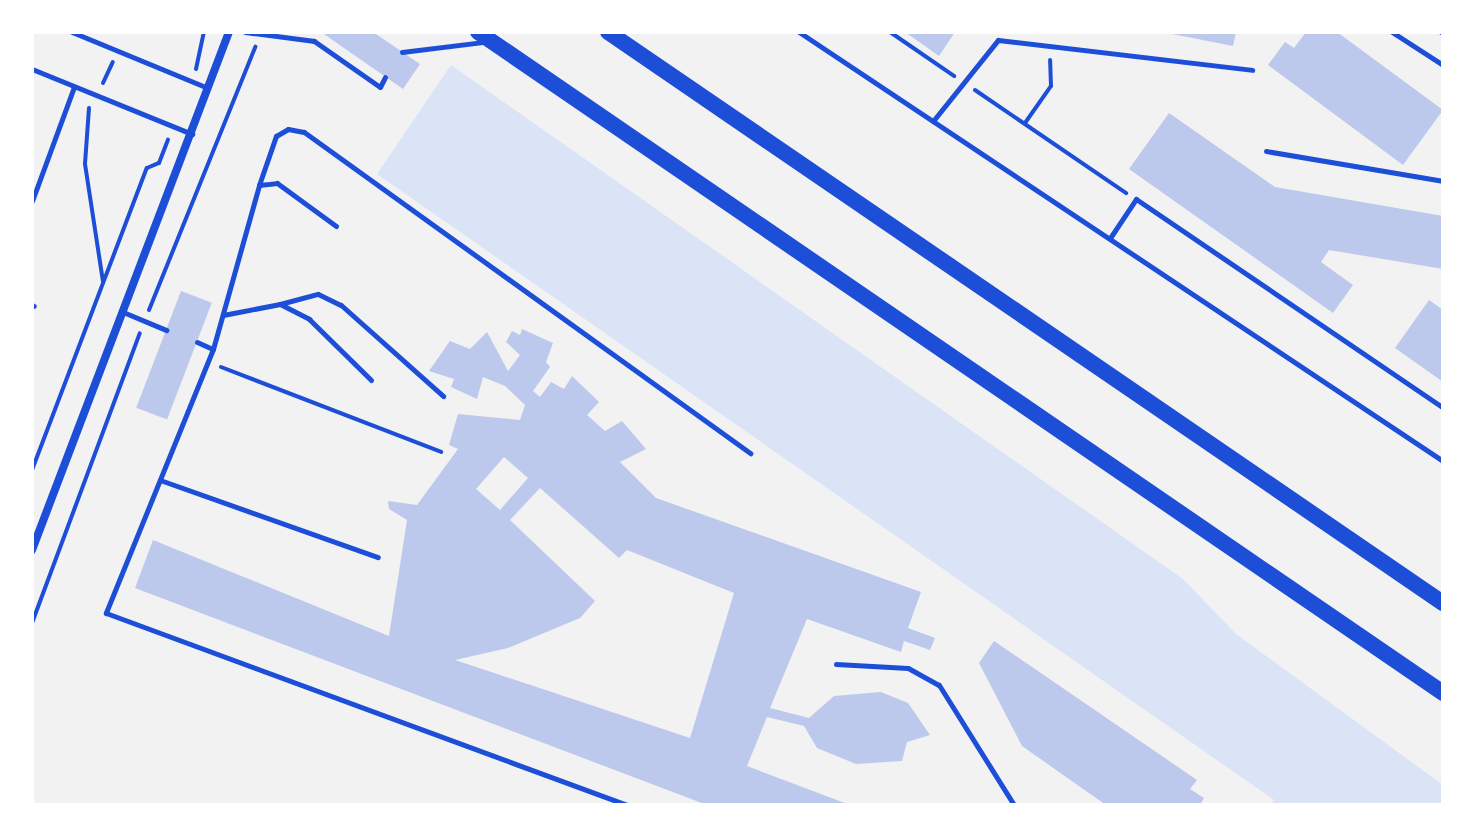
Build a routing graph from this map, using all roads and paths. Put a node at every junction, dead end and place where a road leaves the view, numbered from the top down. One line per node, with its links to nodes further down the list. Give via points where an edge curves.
1 (72, 32): 11 (lane)
2 (204, 32): 18 (path)
3 (229, 32): 20 (street)
4 (245, 32): 16 (lane, via 314,41 380,87)
5 (608, 32): 51 (main road)
6 (799, 32): 22 (lane)
7 (890, 32): 17 (path)
8 (1392, 32): 13 (lane)
9 (484, 36): 12 (lane); 53 (main road)
10 (1049, 46): 15 (lane); 17 (lane, via 998,40); 23 (path, via 1051,86)
11 (119, 52): 18 (lane); 21 (path)
12 (402, 52)
13 (1443, 65)
14 (32, 69): 19 (lane)
15 (1252, 70)
16 (385, 77)
17 (962, 81): 22 (lane); 23 (path)
18 (192, 82): 20 (lane)
19 (74, 87): 21 (lane); 30 (lane)
20 (208, 88): 25 (street)
21 (97, 95): 24 (lane); 33 (path, via 86,113 85,164)
22 (933, 121): 32 (lane)
23 (1025, 124): 29 (path)
24 (173, 127): 25 (lane); 33 (path, via 159,163 147,168)
25 (192, 134): 35 (street)
26 (1266, 151): 27 (lane)
27 (1443, 181)
28 (259, 185): 31 (lane, via 277,183); 36 (lane); 45 (lane, via 276,136 288,129 304,132)
29 (1136, 199): 32 (lane); 43 (lane)
30 (32, 201)
31 (336, 226)
32 (1110, 238): 46 (lane)
33 (103, 283): 47 (path)
34 (280, 304): 36 (lane); 41 (lane, via 309,319); 42 (lane, via 318,294 341,305)
35 (122, 311): 37 (lane); 49 (street)
36 (223, 315): 39 (lane)
37 (166, 330)
38 (197, 342): 39 (lane)
39 (213, 349): 40 (lane)
40 (207, 362): 44 (path); 48 (lane)
41 (371, 380)
42 (443, 396)
43 (1443, 408)
44 (441, 452)
45 (750, 453)
46 (1443, 461)
47 (32, 470)
48 (160, 480): 50 (lane); 54 (lane, via 106,613)
49 (32, 550)
50 (378, 557)
51 (1443, 603)
52 (836, 664): 55 (lane, via 908,668 939,685)
53 (1443, 693)
54 (627, 805)
55 (1014, 805)

